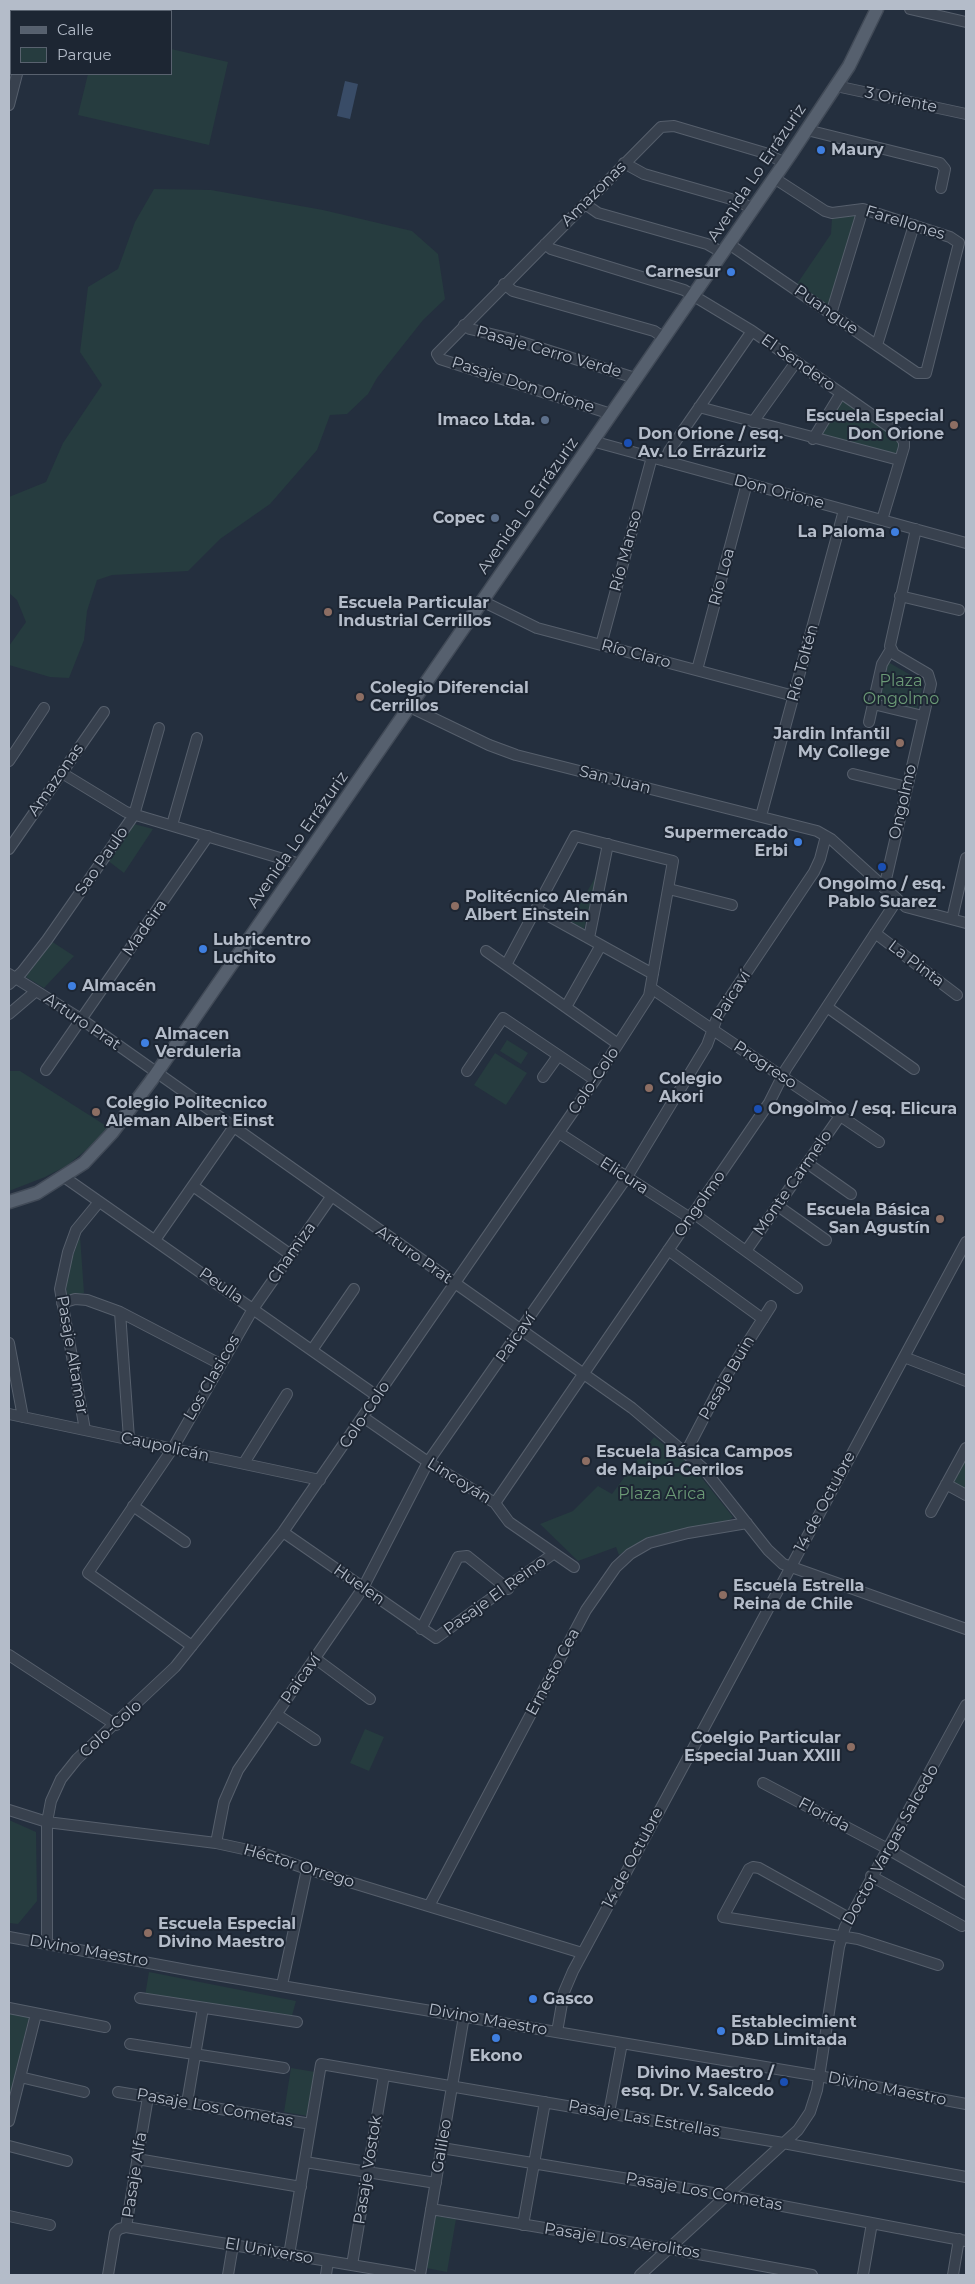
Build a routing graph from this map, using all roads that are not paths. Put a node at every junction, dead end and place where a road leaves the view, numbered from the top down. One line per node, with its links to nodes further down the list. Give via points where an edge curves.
1 (876, 9): 5 (main road, Avenida Lo Errázuriz, via 857,51)
2 (910, 9): 3 (street)
3 (966, 22)
4 (17, 75): 6 (street)
5 (836, 86): 7 (street, 3 Oriente); 8 (main road, Avenida Lo Errázuriz)
6 (9, 105)
7 (966, 114)
8 (807, 130): 10 (main road, Avenida Lo Errázuriz); 12 (street, via 940,162 945,169)
9 (624, 163): 10 (street, Amazonas, via 657,130 669,125 765,153); 13 (street, Amazonas); 14 (street, via 644,174 738,201)
10 (785, 163): 11 (main road, Avenida Lo Errázuriz)
11 (774, 178): 14 (main road, Avenida Lo Errázuriz); 15 (street, Farellones, via 832,213)
12 (941, 188)
13 (585, 204): 17 (street, Amazonas); 18 (street, Puangue, via 598,212)
14 (753, 209): 18 (main road, Avenida Lo Errázuriz)
15 (863, 209): 16 (street, Farellones); 21 (street)
16 (914, 225): 25 (street); 28 (street, Farellones, via 956,240 959,247 929,367)
17 (544, 244): 19 (street, Amazonas); 20 (street, El Sendero, via 551,249 679,287)
18 (726, 248): 20 (main road, Avenida Lo Errázuriz); 21 (street, Puangue)
19 (504, 284): 22 (street, Amazonas); 24 (street, via 513,291 654,331)
20 (694, 295): 23 (street, El Sendero); 24 (main road, Avenida Lo Errázuriz)
21 (831, 314): 25 (street, Puangue)
22 (464, 325): 26 (street, Amazonas); 29 (street, Pasaje Cerro Verde)
23 (752, 331): 27 (street, El Sendero); 31 (street)
24 (663, 337): 29 (main road, Avenida Lo Errázuriz)
25 (877, 346): 28 (street, Puangue)
26 (437, 355): 32 (street, Pasaje Don Orione, via 440,359)
27 (796, 362): 30 (street, El Sendero); 33 (street)
28 (923, 374)
29 (635, 378): 32 (main road, Avenida Lo Errázuriz)
30 (841, 394): 34 (street); 37 (street, El Sendero, via 898,433 904,442)
31 (699, 407): 33 (street); 38 (street)
32 (610, 414): 35 (main road, Avenida Lo Errázuriz)
33 (752, 422): 34 (street)
34 (813, 438): 37 (street)
35 (592, 441): 36 (street, Don Orione); 45 (main road, Avenida Lo Errázuriz)
36 (652, 458): 38 (street, Don Orione); 47 (street, Río Manso)
37 (899, 460): 41 (street, El Sendero)
38 (664, 461): 39 (street, Don Orione)
39 (747, 483): 40 (street, Don Orione); 49 (street, Río Loa)
40 (844, 510): 41 (street, Don Orione); 50 (street, Río Toltén)
41 (882, 520): 42 (street, Don Orione)
42 (916, 529): 43 (street, Don Orione); 44 (street)
43 (966, 543)
44 (900, 596): 46 (street); 48 (street)
45 (482, 601): 47 (street, Río Claro, via 537,628); 52 (main road, Avenida Lo Errázuriz)
46 (959, 610)
47 (601, 645): 49 (street, Río Claro)
48 (890, 649): 51 (street, via 883,660); 55 (street, Ongolmo, via 930,677)
49 (697, 670): 50 (street, Río Claro)
50 (794, 696): 64 (street, Río Toltén)
51 (873, 704): 55 (street); 56 (street)
52 (410, 707): 64 (street, San Juan, via 516,755); 71 (main road, Avenida Lo Errázuriz)
53 (44, 708): 59 (street)
54 (104, 712): 60 (street, Amazonas)
55 (923, 716): 62 (street, Ongolmo)
56 (869, 722)
57 (159, 728): 63 (street, Sao Paulo)
58 (197, 738): 65 (street)
59 (9, 761)
60 (62, 773): 63 (street, via 112,805); 69 (street, Amazonas)
61 (853, 774): 62 (street)
62 (907, 787): 72 (street, Ongolmo)
63 (134, 814): 65 (street); 85 (street, Sao Paulo, via 47,940)
64 (761, 816): 67 (street, San Juan, via 811,828)
65 (172, 825): 66 (street)
66 (208, 836): 71 (street); 92 (street, Madeira)
67 (826, 836): 72 (street, San Juan); 93 (street, Paicaví, via 814,872 718,1014)
68 (608, 844): 73 (street, Colo-Colo, via 673,861); 76 (street, via 575,836); 80 (street)
69 (9, 849)
70 (966, 858): 77 (street)
71 (300, 864): 99 (main road, Avenida Lo Errázuriz)
72 (884, 888): 74 (street, San Juan)
73 (669, 889): 75 (street); 84 (street, Colo-Colo)
74 (897, 900): 77 (street, San Juan, via 912,909); 79 (street, Ongolmo)
75 (732, 905)
76 (536, 908): 80 (street); 83 (street)
77 (952, 920): 78 (street, San Juan)
78 (966, 923)
79 (875, 933): 88 (street, La Pinta); 90 (street, Ongolmo)
80 (589, 938): 81 (street)
81 (601, 945): 84 (street); 89 (street)
82 (486, 951): 83 (street)
83 (506, 965): 89 (street)
84 (653, 974): 86 (street, Colo-Colo)
85 (11, 979): 87 (street, Arturo Prat)
86 (651, 988): 93 (street, Progreso); 94 (street, Colo-Colo, via 646,1003)
87 (36, 991): 91 (street); 92 (street, Arturo Prat)
88 (957, 995)
89 (566, 1007): 94 (street)
90 (827, 1007): 96 (street); 101 (street, Ongolmo)
91 (9, 1014)
92 (81, 1020): 97 (street, Madeira); 99 (street, Arturo Prat)
93 (713, 1030): 101 (street, Progreso); 109 (street, Paicaví)
94 (618, 1044): 102 (street, Colo-Colo)
95 (558, 1056): 98 (street, via 503,1018); 100 (street); 102 (street)
96 (914, 1069)
97 (46, 1070)
98 (467, 1071)
99 (156, 1074): 104 (street, Arturo Prat); 108 (main road, Avenida Lo Errázuriz, via 102,1145)
100 (543, 1077)
101 (783, 1077): 103 (street, Progreso); 116 (street, Ongolmo, via 770,1103)
102 (595, 1080): 105 (street, Colo-Colo)
103 (840, 1116): 106 (street, Progreso); 107 (street, Monte Carmelo)
104 (233, 1128): 110 (street); 112 (street, Arturo Prat)
105 (559, 1133): 109 (street, Elicura); 123 (street, Colo-Colo)
106 (879, 1142)
107 (807, 1163): 111 (street); 115 (street, Monte Carmelo)
108 (64, 1177): 113 (main road, Avenida Lo Errázuriz, via 37,1193); 114 (street, Peulla)
109 (627, 1178): 116 (street, Elicura); 131 (street, Paicaví)
110 (193, 1186): 117 (street); 122 (street)
111 (851, 1194)
112 (331, 1197): 122 (street, Chamiza); 123 (street, Arturo Prat)
113 (9, 1202)
114 (99, 1202): 117 (street, Peulla); 126 (street, Pasaje Altamar, via 76,1230 61,1283)
115 (778, 1206): 118 (street); 121 (street, Monte Carmelo)
116 (691, 1216): 120 (street, Ongolmo); 121 (street, Elicura)
117 (155, 1240): 128 (street, Peulla)
118 (826, 1240)
119 (966, 1242): 134 (street, 14 de Octubre)
120 (668, 1250): 130 (street); 136 (street, Ongolmo)
121 (746, 1251): 124 (street, Elicura)
122 (291, 1255): 128 (street, Chamiza)
123 (455, 1284): 131 (street, Arturo Prat); 139 (street, Colo-Colo)
124 (797, 1288)
125 (354, 1289): 133 (street)
126 (62, 1303): 129 (street, via 87,1300); 143 (street, Pasaje Altamar)
127 (772, 1306): 130 (street, Pasaje Buin)
128 (253, 1309): 133 (street, Peulla); 135 (street, Los Clasicos)
129 (120, 1312): 135 (street); 144 (street)
130 (763, 1319): 147 (street, Pasaje Buin, via 723,1381)
131 (522, 1330): 136 (street, Arturo Prat); 148 (street, Paicaví)
132 (9, 1343): 141 (street)
133 (312, 1350): 139 (street, Peulla)
134 (904, 1357): 137 (street); 161 (street, 14 de Octubre)
135 (220, 1364): 145 (street, Los Clasicos)
136 (585, 1374): 147 (street, Arturo Prat); 153 (street, Ongolmo)
137 (966, 1381)
138 (287, 1394): 149 (street)
139 (378, 1396): 142 (street, Colo-Colo)
140 (9, 1414): 141 (street, Caupolicán)
141 (23, 1417): 143 (street, Caupolicán)
142 (363, 1417): 148 (street, Lincoyán); 150 (street, Colo-Colo)
143 (86, 1430): 144 (street, Caupolicán)
144 (129, 1439): 145 (street, Caupolicán)
145 (173, 1448): 149 (street, Caupolicán); 154 (street, Los Clasicos)
146 (965, 1451): 151 (street)
147 (686, 1452): 156 (street, Arturo Prat)
148 (428, 1462): 153 (street, Lincoyán); 162 (street, Paicaví)
149 (244, 1464): 150 (street, Caupolicán)
150 (320, 1480): 157 (street, Colo-Colo)
151 (946, 1484): 152 (street); 155 (street)
152 (966, 1495)
153 (495, 1503): 159 (street, Lincoyán, via 506,1519)
154 (133, 1506): 158 (street); 167 (street, Los Clasicos, via 88,1573)
155 (931, 1512)
156 (747, 1523): 161 (street, Arturo Prat, via 774,1556); 183 (street, Ernesto Cea, via 648,1542 616,1567 586,1610)
157 (283, 1532): 162 (street, Huelen); 167 (street, Colo-Colo)
158 (185, 1542)
159 (554, 1554): 160 (street, Lincoyán); 163 (street, Pasaje El Reino)
160 (574, 1567)
161 (790, 1568): 165 (street); 189 (street, 14 de Octubre)
162 (363, 1588): 164 (street, Huelen); 169 (street, Paicaví)
163 (508, 1589): 164 (street, via 467,1556 458,1556); 166 (street, Pasaje El Reino)
164 (421, 1628): 166 (street, Huelen)
165 (966, 1629)
166 (436, 1638)
167 (192, 1646): 173 (street, Colo-Colo, via 166,1677)
168 (9, 1654): 173 (street)
169 (316, 1659): 170 (street); 172 (street, Paicaví)
170 (370, 1700)
171 (966, 1705): 179 (street, Doctor Vargas Salcedo)
172 (276, 1714): 174 (street); 178 (street, Paicaví, via 232,1780)
173 (116, 1725): 177 (street, Colo-Colo, via 66,1772 50,1801)
174 (315, 1740)
175 (763, 1783): 179 (street, Florida)
176 (9, 1810): 177 (street, Héctor Orrego)
177 (47, 1822): 178 (street, Héctor Orrego); 188 (street, Colo-Colo)
178 (216, 1843): 180 (street, Héctor Orrego, via 262,1853)
179 (886, 1848): 181 (street, Doctor Vargas Salcedo); 182 (street, Florida)
180 (307, 1869): 183 (street, Héctor Orrego); 191 (street)
181 (871, 1876): 184 (street, Doctor Vargas Salcedo); 185 (street)
182 (966, 1894)
183 (428, 1906): 189 (street, Héctor Orrego)
184 (849, 1918): 187 (street, Doctor Vargas Salcedo); 187 (street, via 752,1867 723,1917)
185 (962, 1926)
186 (9, 1937): 188 (street, Divino Maestro)
187 (842, 1937): 190 (street, via 858,1938); 205 (street, Doctor Vargas Salcedo)
188 (47, 1943): 191 (street, Divino Maestro)
189 (582, 1953): 199 (street, 14 de Octubre, via 566,1986)
190 (938, 1965)
191 (282, 1985): 196 (street, Divino Maestro)
192 (140, 1998): 194 (street)
193 (9, 2008): 195 (street)
194 (204, 2008): 197 (street); 202 (street)
195 (36, 2014): 198 (street); 206 (street)
196 (464, 2016): 199 (street, Divino Maestro); 207 (street, Galileo)
197 (298, 2022)
198 (105, 2027)
199 (558, 2032): 200 (street, Divino Maestro)
200 (622, 2043): 205 (street, Divino Maestro); 214 (street)
201 (130, 2044): 202 (street)
202 (195, 2055): 203 (street); 212 (street)
203 (284, 2068)
204 (384, 2075): 207 (street, Pasaje Las Estrellas); 216 (street, Pasaje Las Estrellas, via 321,2064); 224 (street, Pasaje Vostok)
205 (819, 2076): 213 (street, Divino Maestro); 217 (street, Doctor Vargas Salcedo, via 810,2112 798,2130)
206 (20, 2077): 208 (street); 215 (street)
207 (452, 2086): 211 (street, Pasaje Las Estrellas); 219 (street, Galileo)
208 (84, 2092)
209 (118, 2092): 210 (street, Pasaje Los Cometas)
210 (148, 2097): 212 (street, Pasaje Los Cometas); 220 (street, Pasaje Alfa)
211 (545, 2102): 214 (street, Pasaje Las Estrellas); 223 (street)
212 (187, 2103): 216 (street, Pasaje Los Cometas)
213 (966, 2104)
214 (609, 2113): 217 (street, Pasaje Las Estrellas)
215 (9, 2121)
216 (311, 2124): 222 (street)
217 (783, 2143): 225 (street, Pasaje Las Estrellas); 228 (street, Doctor Vargas Salcedo)
218 (9, 2146): 221 (street)
219 (442, 2148): 223 (street, Pasaje Los Cometas); 226 (street, Galileo)
220 (137, 2159): 227 (street); 234 (street, Pasaje Alfa)
221 (67, 2161)
222 (305, 2162): 224 (street); 227 (street)
223 (534, 2163): 228 (street, Pasaje Los Cometas); 233 (street)
224 (368, 2172): 226 (street); 240 (street, Pasaje Vostok)
225 (966, 2177)
226 (436, 2183): 229 (street, Galileo)
227 (301, 2187): 238 (street)
228 (725, 2195): 231 (street, Pasaje Los Cometas); 237 (street, Doctor Vargas Salcedo)
229 (431, 2209): 233 (street, Pasaje Los Aerolitos); 245 (street, Galileo)
230 (9, 2216): 232 (street)
231 (872, 2223): 235 (street, Pasaje Los Cometas); 248 (street)
232 (50, 2225)
233 (523, 2225): 237 (street, Pasaje Los Aerolitos)
234 (126, 2227): 236 (street, El Universo); 241 (street, Pasaje Alfa, via 115,2233)
235 (963, 2240): 249 (street)
236 (234, 2245): 238 (street, El Universo); 242 (street)
237 (668, 2249): 246 (street, Doctor Vargas Salcedo); 247 (street, Pasaje Los Aerolitos)
238 (289, 2254): 239 (street, El Universo)
239 (328, 2261): 240 (street, El Universo); 243 (street)
240 (352, 2265): 244 (street, El Universo)
241 (108, 2275)
242 (228, 2275)
243 (326, 2275)
244 (411, 2275)
245 (420, 2275)
246 (640, 2275)
247 (812, 2275)
248 (862, 2275)
249 (953, 2275)

